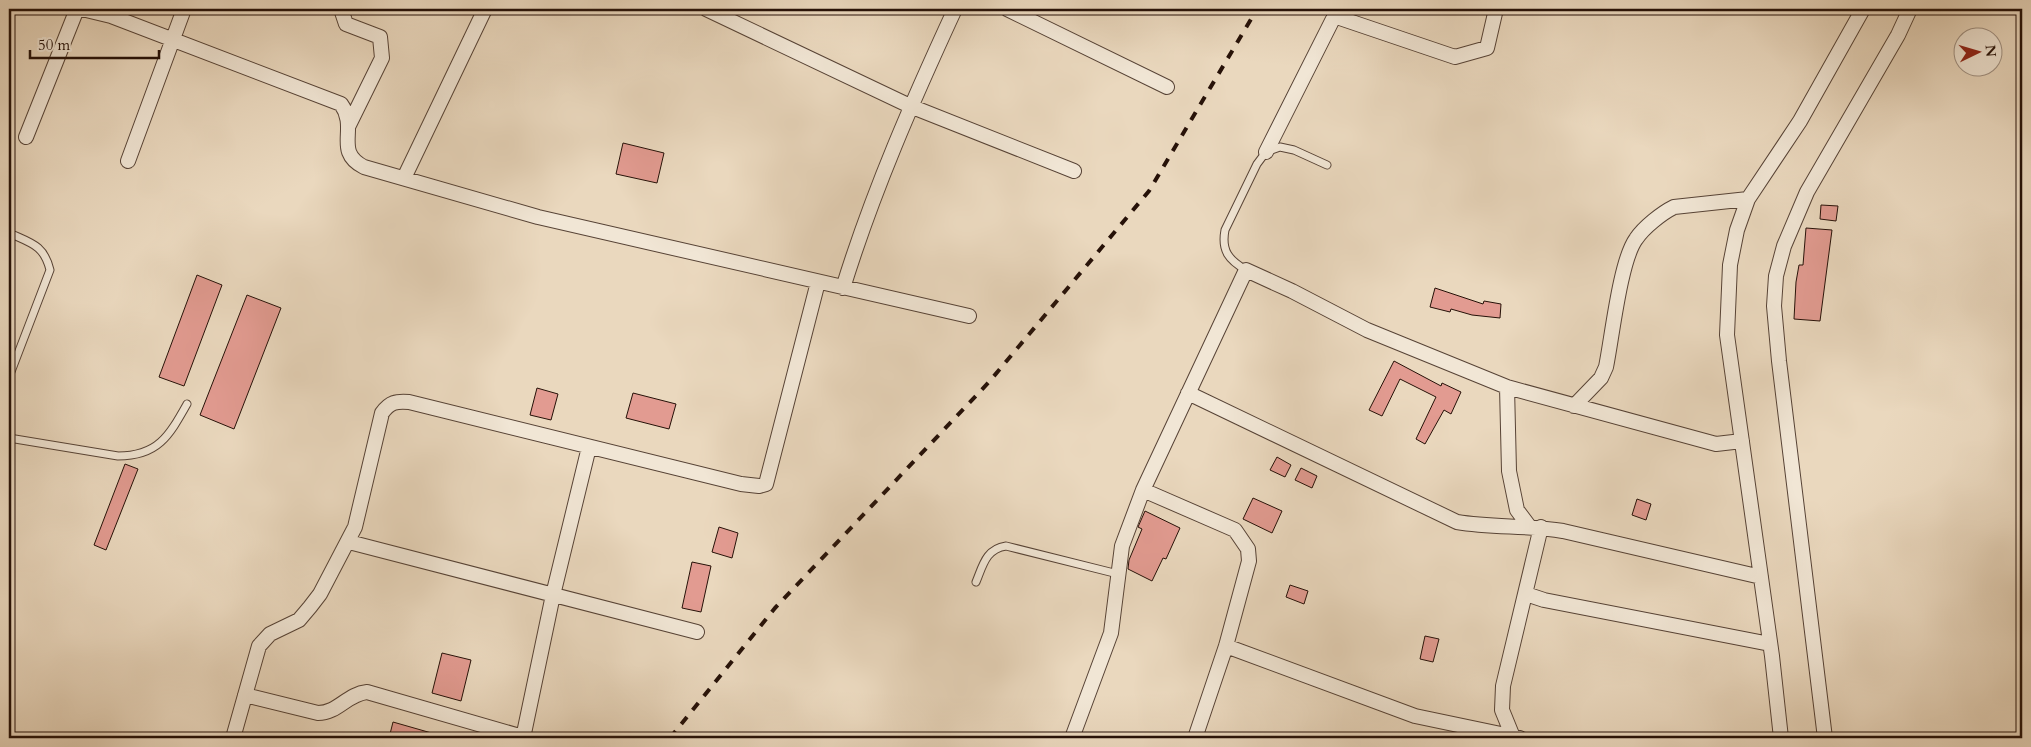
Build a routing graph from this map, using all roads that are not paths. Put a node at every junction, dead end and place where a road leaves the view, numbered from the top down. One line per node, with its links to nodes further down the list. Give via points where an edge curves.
1 (77, 9): 17 (street)
2 (82, 9): 13 (street, via 112,16)
3 (184, 9): 13 (street)
4 (341, 9): 16 (street, via 346,24 380,37 382,46 382,58)
5 (485, 9): 22 (street)
6 (706, 9): 15 (street)
7 (956, 9): 15 (street)
8 (1007, 9): 14 (street)
9 (1496, 9): 12 (street, via 1487,48 1455,57)
10 (1862, 9): 23 (street, via 1800,121)
11 (1910, 9): 55 (street, via 1807,192 1784,246 1776,276 1774,306 1779,361)
12 (1336, 12): 18 (street)
13 (171, 40): 16 (street, via 341,104 347,112); 19 (street)
14 (1167, 87)
15 (910, 106): 21 (street); 27 (street, via 870,204)
16 (349, 124): 22 (street, via 348,153 352,161)
17 (26, 138)
18 (1266, 152): 20 (lane, via 1280,147); 25 (lane, via 1225,230 1223,241 1224,250 1232,262)
19 (128, 161)
20 (1327, 165)
21 (1074, 171)
22 (404, 178): 26 (street, via 538,217)
23 (1748, 199): 33 (street, via 1674,207 1636,238 1626,264 1606,368 1601,378); 35 (street, via 1737,230 1727,299 1727,335)
24 (9, 233): 29 (lane, via 36,245 46,256 50,270)
25 (1246, 270): 30 (street, via 1367,330); 31 (street)
26 (818, 282): 27 (street); 36 (street, via 766,484 741,484)
27 (843, 288): 28 (street)
28 (969, 316)
29 (9, 377)
30 (1507, 387): 33 (street); 38 (street, via 1509,471 1517,510)
31 (1188, 393): 37 (street); 38 (street, via 1457,522 1503,528)
32 (186, 404): 34 (lane, via 170,434 150,451 136,456 118,456)
33 (1574, 406): 35 (street, via 1716,444)
34 (9, 438)
35 (1742, 441): 41 (street)
36 (589, 448): 39 (street, via 397,401 388,404 382,413 355,526); 44 (street)
37 (1143, 490): 40 (street, via 1122,546); 47 (street, via 1235,530 1248,549 1249,561)
38 (1535, 527): 41 (street); 43 (street)
39 (348, 542): 44 (street); 48 (street, via 320,594 299,620 270,634 260,646)
40 (1118, 574): 42 (lane, via 1006,546 988,554); 51 (street, via 1110,633)
41 (1761, 577): 46 (street)
42 (976, 582)
43 (1526, 594): 46 (street); 53 (street, via 1501,700 1502,710)
44 (552, 595): 45 (street); 50 (street)
45 (697, 632)
46 (1770, 644): 54 (street)
47 (1226, 646): 52 (street); 53 (street, via 1415,716)
48 (246, 695): 49 (street); 50 (street, via 328,713 358,693 367,692)
49 (233, 738)
50 (523, 738)
51 (1072, 738)
52 (1195, 738)
53 (1516, 738)
54 (1781, 738)
55 (1825, 738)

